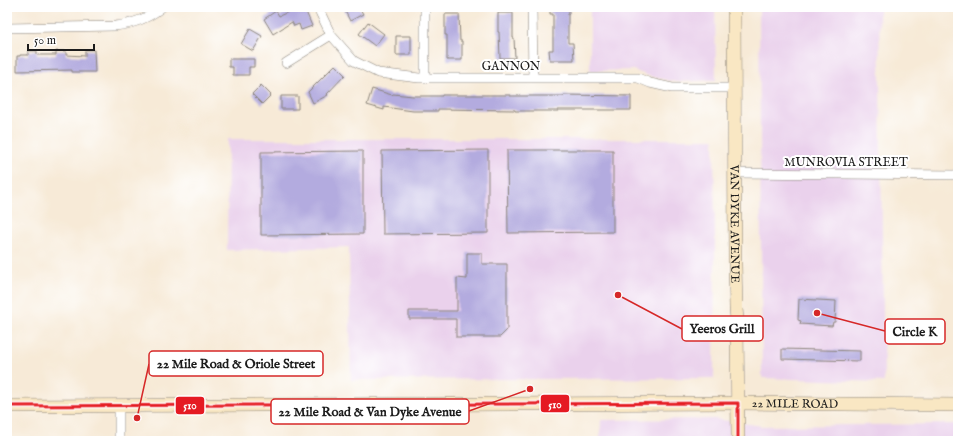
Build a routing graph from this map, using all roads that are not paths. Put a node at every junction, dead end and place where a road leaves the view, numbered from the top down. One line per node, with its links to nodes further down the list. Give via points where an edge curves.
1 (162, 7): 6 (street, via 143,19 126,25)
2 (320, 7): 7 (street, GANNON)
3 (425, 7): 9 (street)
4 (532, 7): 10 (street)
5 (734, 7): 11 (street, VAN DYKE AVENUE)
6 (7, 28)
7 (331, 35): 8 (street); 9 (street, GANNON, via 354,60 378,72)
8 (286, 63)
9 (425, 78): 10 (street, GANNON)
10 (533, 78): 11 (street, GANNON, via 638,78 672,88)
11 (735, 88): 12 (street, VAN DYKE AVENUE)
12 (735, 173): 13 (street, MUNROVIA STREET); 14 (street, VAN DYKE AVENUE)
13 (958, 175)
14 (738, 403): 15 (street, 22 MILE ROAD); 17 (street, 22 MILE ROAD); 19 (street, VAN DYKE AVENUE)
15 (118, 405): 16 (street, 22 MILE ROAD); 18 (street)
16 (7, 406)
17 (958, 406)
18 (118, 441)
19 (738, 441)

